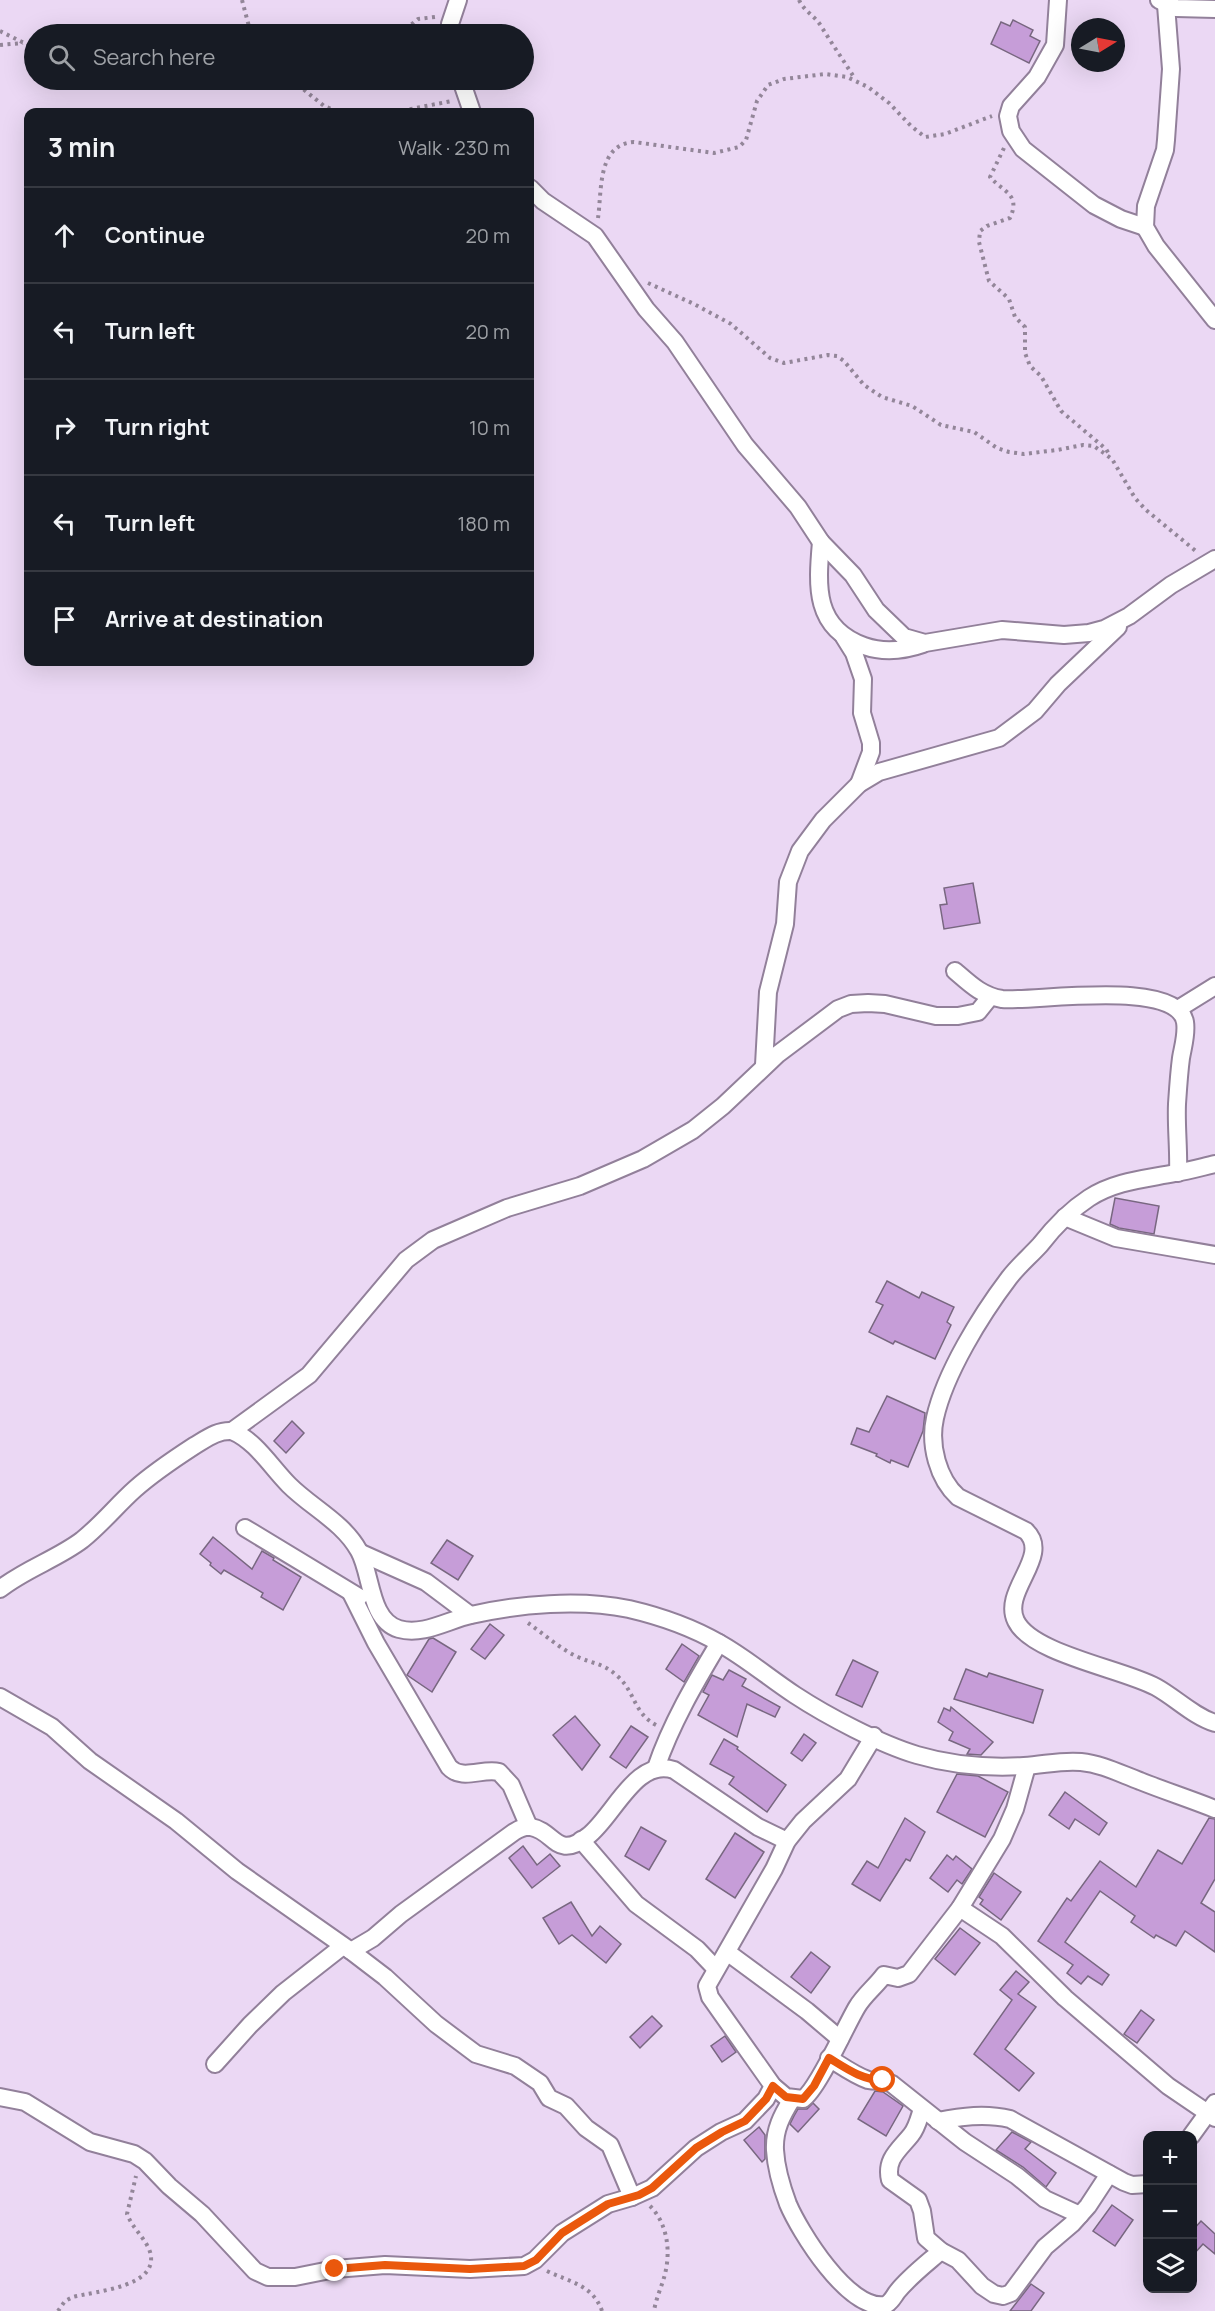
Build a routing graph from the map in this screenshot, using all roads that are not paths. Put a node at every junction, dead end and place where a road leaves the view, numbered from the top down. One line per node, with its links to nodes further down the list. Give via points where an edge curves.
1 (458, 0): 5 (street)
2 (1058, 0): 9 (street, via 1055,45 1037,77 1009,110 1012,132 1023,149 1094,205)
3 (1162, 2): 4 (street); 9 (street, via 1171,69 1166,140 1146,206)
4 (1215, 9)
5 (451, 24)
6 (464, 90): 7 (street)
7 (470, 106)
8 (534, 192): 11 (street, via 595,236 646,309 675,342 745,445 798,507)
9 (1145, 227): 10 (street)
10 (1215, 320)
11 (821, 542): 14 (street, via 823,603 832,627); 15 (street, via 853,575 890,625 904,637)
12 (1212, 561): 13 (street)
13 (1129, 616): 15 (street, via 1089,633 1002,630); 16 (street, via 1035,711 999,738 879,772)
14 (844, 637): 15 (street, via 882,650); 16 (street, via 863,679 862,713 872,743)
15 (926, 644)
16 (859, 784): 21 (street, via 813,832 800,851 788,882 785,924 768,992)
17 (955, 971): 19 (street)
18 (1215, 986): 20 (street)
19 (990, 998): 20 (street, via 1112,995 1155,1000); 21 (street, via 978,1012 958,1016 936,1016 885,1004 851,1004 825,1018)
20 (1178, 1009): 23 (street, via 1185,1019 1186,1031 1177,1103)
21 (764, 1065): 26 (street, via 693,1130 643,1160 580,1186 497,1212 433,1240 406,1260 309,1375)
22 (1215, 1164): 23 (street)
23 (1178, 1173): 24 (street, via 1107,1187)
24 (1065, 1217): 25 (street, via 1116,1239); 35 (street, via 1010,1277 965,1346 934,1420 939,1467 949,1489 958,1497 1031,1536 1034,1554 1013,1607 1021,1629 1067,1655 1138,1678)
25 (1215, 1255)
26 (232, 1431): 28 (street, via 245,1438 290,1486 328,1515); 29 (street, via 212,1435 168,1463 82,1540)
27 (245, 1528): 30 (street)
28 (361, 1553): 31 (street); 32 (street, via 426,1582)
29 (4, 1583)
30 (351, 1593): 31 (street); 40 (street, via 449,1767 461,1774 499,1772 511,1785)
31 (377, 1605): 32 (street, via 388,1624 408,1631)
32 (470, 1615): 33 (street, via 560,1604 596,1604 672,1622)
33 (719, 1643): 36 (street, via 796,1696); 38 (street, via 670,1732)
34 (0, 1697): 44 (street, via 52,1727 90,1761)
35 (1215, 1723)
36 (874, 1736): 37 (street, via 916,1754 946,1761); 42 (street, via 848,1779 803,1821)
37 (1027, 1766): 39 (street, via 1068,1761 1102,1766); 43 (street, via 1002,1839)
38 (656, 1768): 41 (street, via 639,1778 605,1819); 42 (street, via 674,1770)
39 (1215, 1809)
40 (529, 1827): 41 (street, via 559,1845); 44 (street, via 514,1832 373,1938)
41 (581, 1840): 46 (street, via 636,1904 697,1949)
42 (787, 1842): 45 (street)
43 (960, 1908): 47 (street, via 909,1974 898,1978 884,1975 868,1991); 54 (street, via 1002,1936 1065,1998 1168,2086)
44 (347, 1948): 49 (street, via 284,1994 249,2025); 59 (street, via 476,2054 515,2066 537,2081 549,2098 566,2106 586,2128 606,2140)
45 (728, 1952): 46 (street); 47 (street)
46 (716, 1969): 50 (street, via 706,1986 707,1993)
47 (840, 2039): 48 (street)
48 (829, 2058): 52 (street, via 808,2095); 53 (street, via 871,2080 886,2081)
49 (215, 2064)
50 (773, 2086): 52 (street); 59 (street, via 745,2121 707,2140 663,2179)
51 (0, 2097): 59 (street, via 25,2102 90,2142 140,2157 202,2214 248,2266 268,2277 385,2265 518,2267 530,2263 562,2233 608,2204)
52 (792, 2099): 61 (street, via 776,2131 775,2153 782,2184 801,2228 843,2289 867,2303 886,2305)
53 (922, 2109): 55 (street); 61 (street, via 913,2131 890,2162 888,2173 892,2182 918,2200 925,2235)
54 (1212, 2111): 56 (street)
55 (938, 2121): 57 (street, via 989,2115 1010,2119); 60 (street, via 1045,2199)
56 (1195, 2131)
57 (1109, 2174): 58 (street, via 1132,2185); 60 (street)
58 (1143, 2184)
59 (636, 2196)
60 (1080, 2215): 61 (street, via 1045,2247 1007,2295 994,2294 958,2260)
61 (941, 2251)

